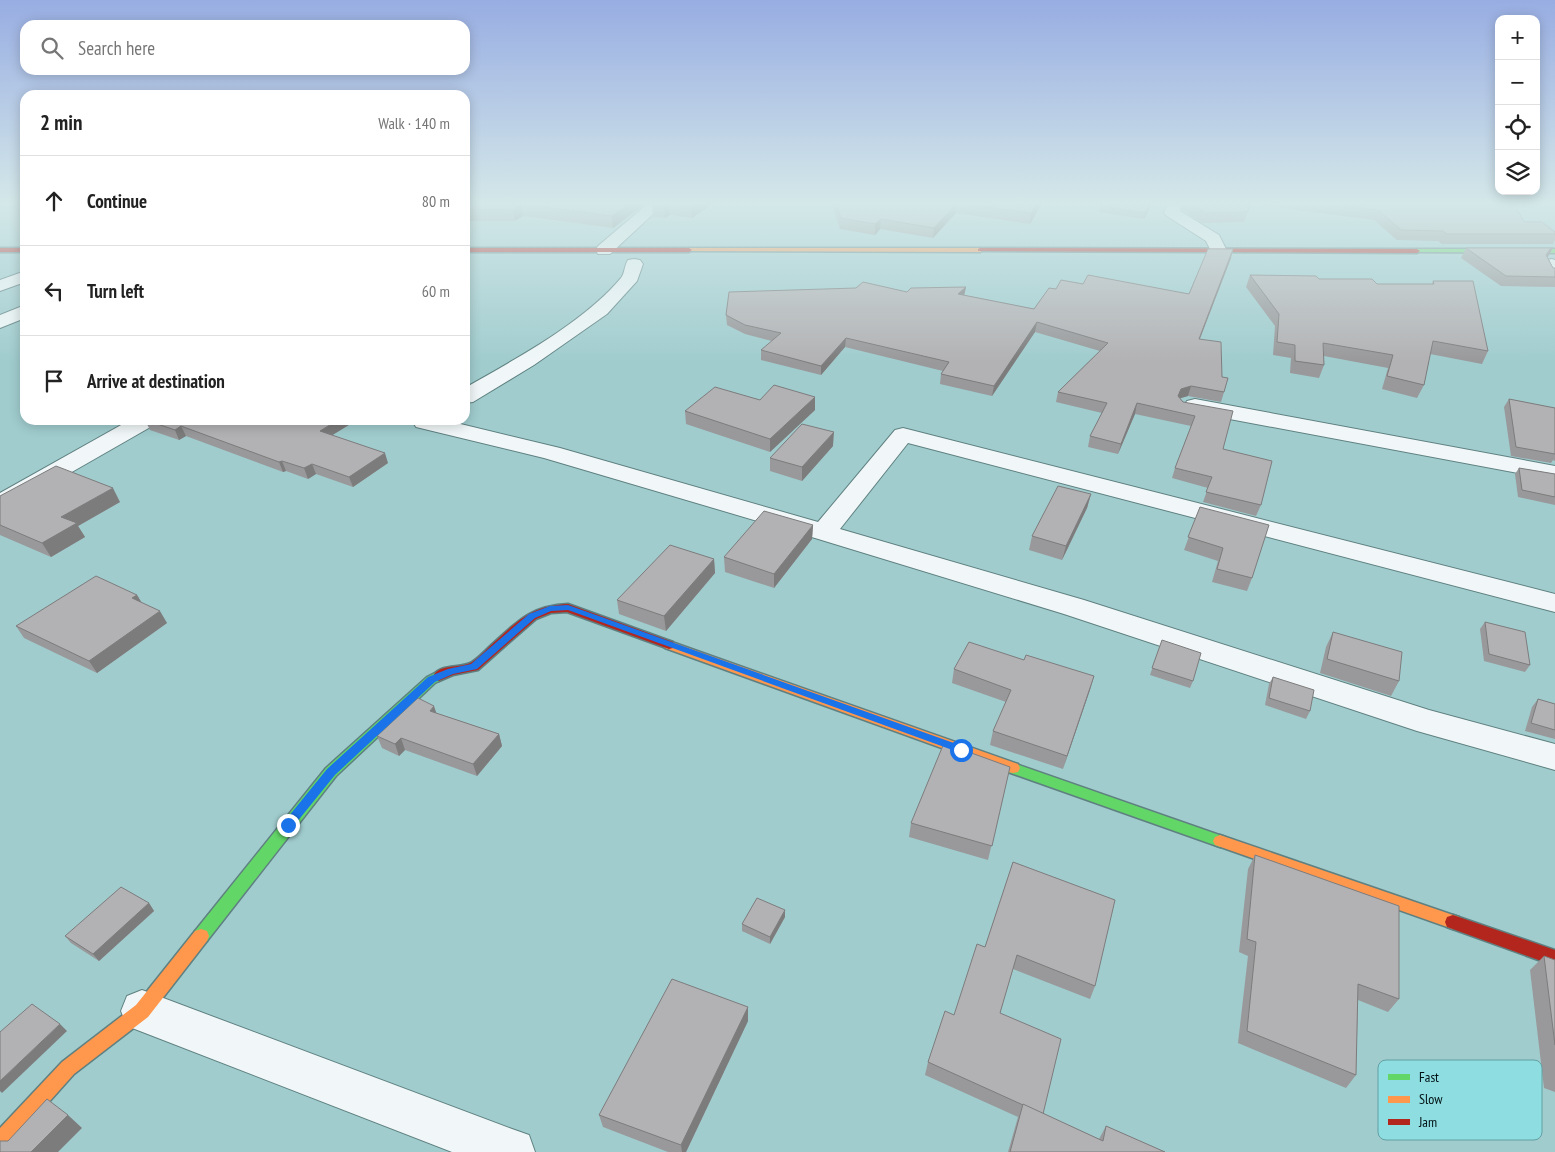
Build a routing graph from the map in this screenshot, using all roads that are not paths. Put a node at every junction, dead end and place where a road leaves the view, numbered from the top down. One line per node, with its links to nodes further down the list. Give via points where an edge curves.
1 (1341, 256): 5 (main road)
2 (0, 259): 3 (main road)
3 (20, 259)
4 (634, 264): 10 (street, via 631,277 600,310 527,361)
5 (1552, 264)
6 (20, 278): 7 (street)
7 (0, 286)
8 (20, 313): 9 (street)
9 (0, 322)
10 (470, 394)
11 (1188, 405): 14 (street)
12 (137, 425): 15 (street)
13 (437, 425): 16 (street, via 552,452)
14 (1555, 473)
15 (0, 503)
16 (824, 532): 17 (street, via 903,435); 18 (street, via 1074,607 1428,722)
17 (1555, 603)
18 (1555, 757)
19 (1555, 958): 20 (main road, via 568,608 550,608 532,616 474,667 451,671 431,680 331,772)
20 (142, 1011): 21 (main road, via 68,1068); 22 (street)
21 (0, 1142)
22 (512, 1152)

